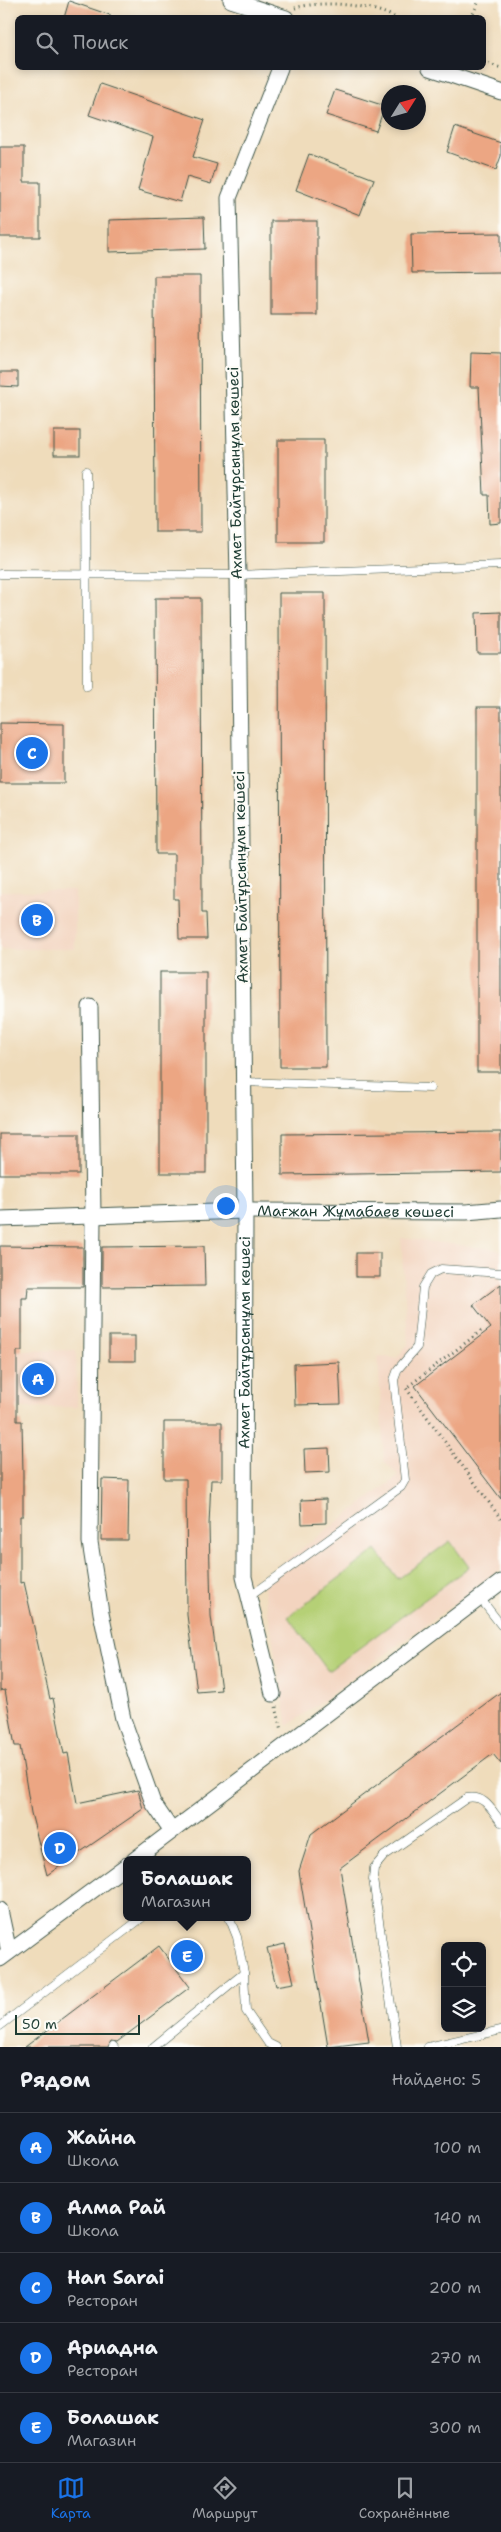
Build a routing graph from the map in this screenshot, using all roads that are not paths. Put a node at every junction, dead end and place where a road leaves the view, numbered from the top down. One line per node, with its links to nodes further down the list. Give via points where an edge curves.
1 (231, 0): 2 (street)
2 (278, 15)
3 (279, 70): 10 (street, Ахмет Байтұрсынұлы көшесі, via 229,198)
4 (436, 70): 5 (street)
5 (501, 92)
6 (86, 470): 9 (lane)
7 (501, 564): 10 (lane)
8 (0, 574): 9 (lane)
9 (87, 574): 10 (lane); 11 (lane)
10 (238, 575): 13 (street, Ахмет Байтұрсынұлы көшесі)
11 (87, 686)
12 (90, 1008): 17 (street)
13 (243, 1082): 14 (lane); 16 (street, Ахмет Байтұрсынұлы көшесі)
14 (430, 1088)
15 (501, 1209): 16 (street, Мағжан Жұмабаев көшесі, via 466,1212)
16 (245, 1211): 17 (street, Мағжан Жұмабаев көшесі); 21 (street, Ахмет Байтұрсынұлы көшесі, via 244,1577)
17 (93, 1216): 18 (street, Мағжан Жұмабаев көшесі); 26 (street, via 90,1542 100,1613 123,1719 153,1803)
18 (0, 1218)
19 (501, 1273): 21 (lane, via 441,1269 431,1274 423,1288 417,1347 398,1369 394,1380 405,1480 401,1487)
20 (501, 1582): 22 (street)
21 (249, 1597): 24 (street, Ахмет Байтұрсынұлы көшесі)
22 (480, 1598): 23 (lane); 26 (street)
23 (501, 1625)
24 (273, 1694)
25 (501, 1822): 38 (lane, via 486,1802 475,1797 466,1798 384,1856 374,1868)
26 (172, 1831): 27 (street)
27 (144, 1856)
28 (123, 1868): 32 (street)
29 (0, 1910): 32 (street)
30 (139, 1921): 34 (lane)
31 (231, 1921): 33 (lane)
32 (5, 1956)
33 (244, 1973): 36 (lane); 37 (lane, via 246,2011 268,2043)
34 (0, 2026)
35 (501, 2030): 39 (lane)
36 (154, 2047)
37 (276, 2047)
38 (397, 2047)
39 (428, 2047)

